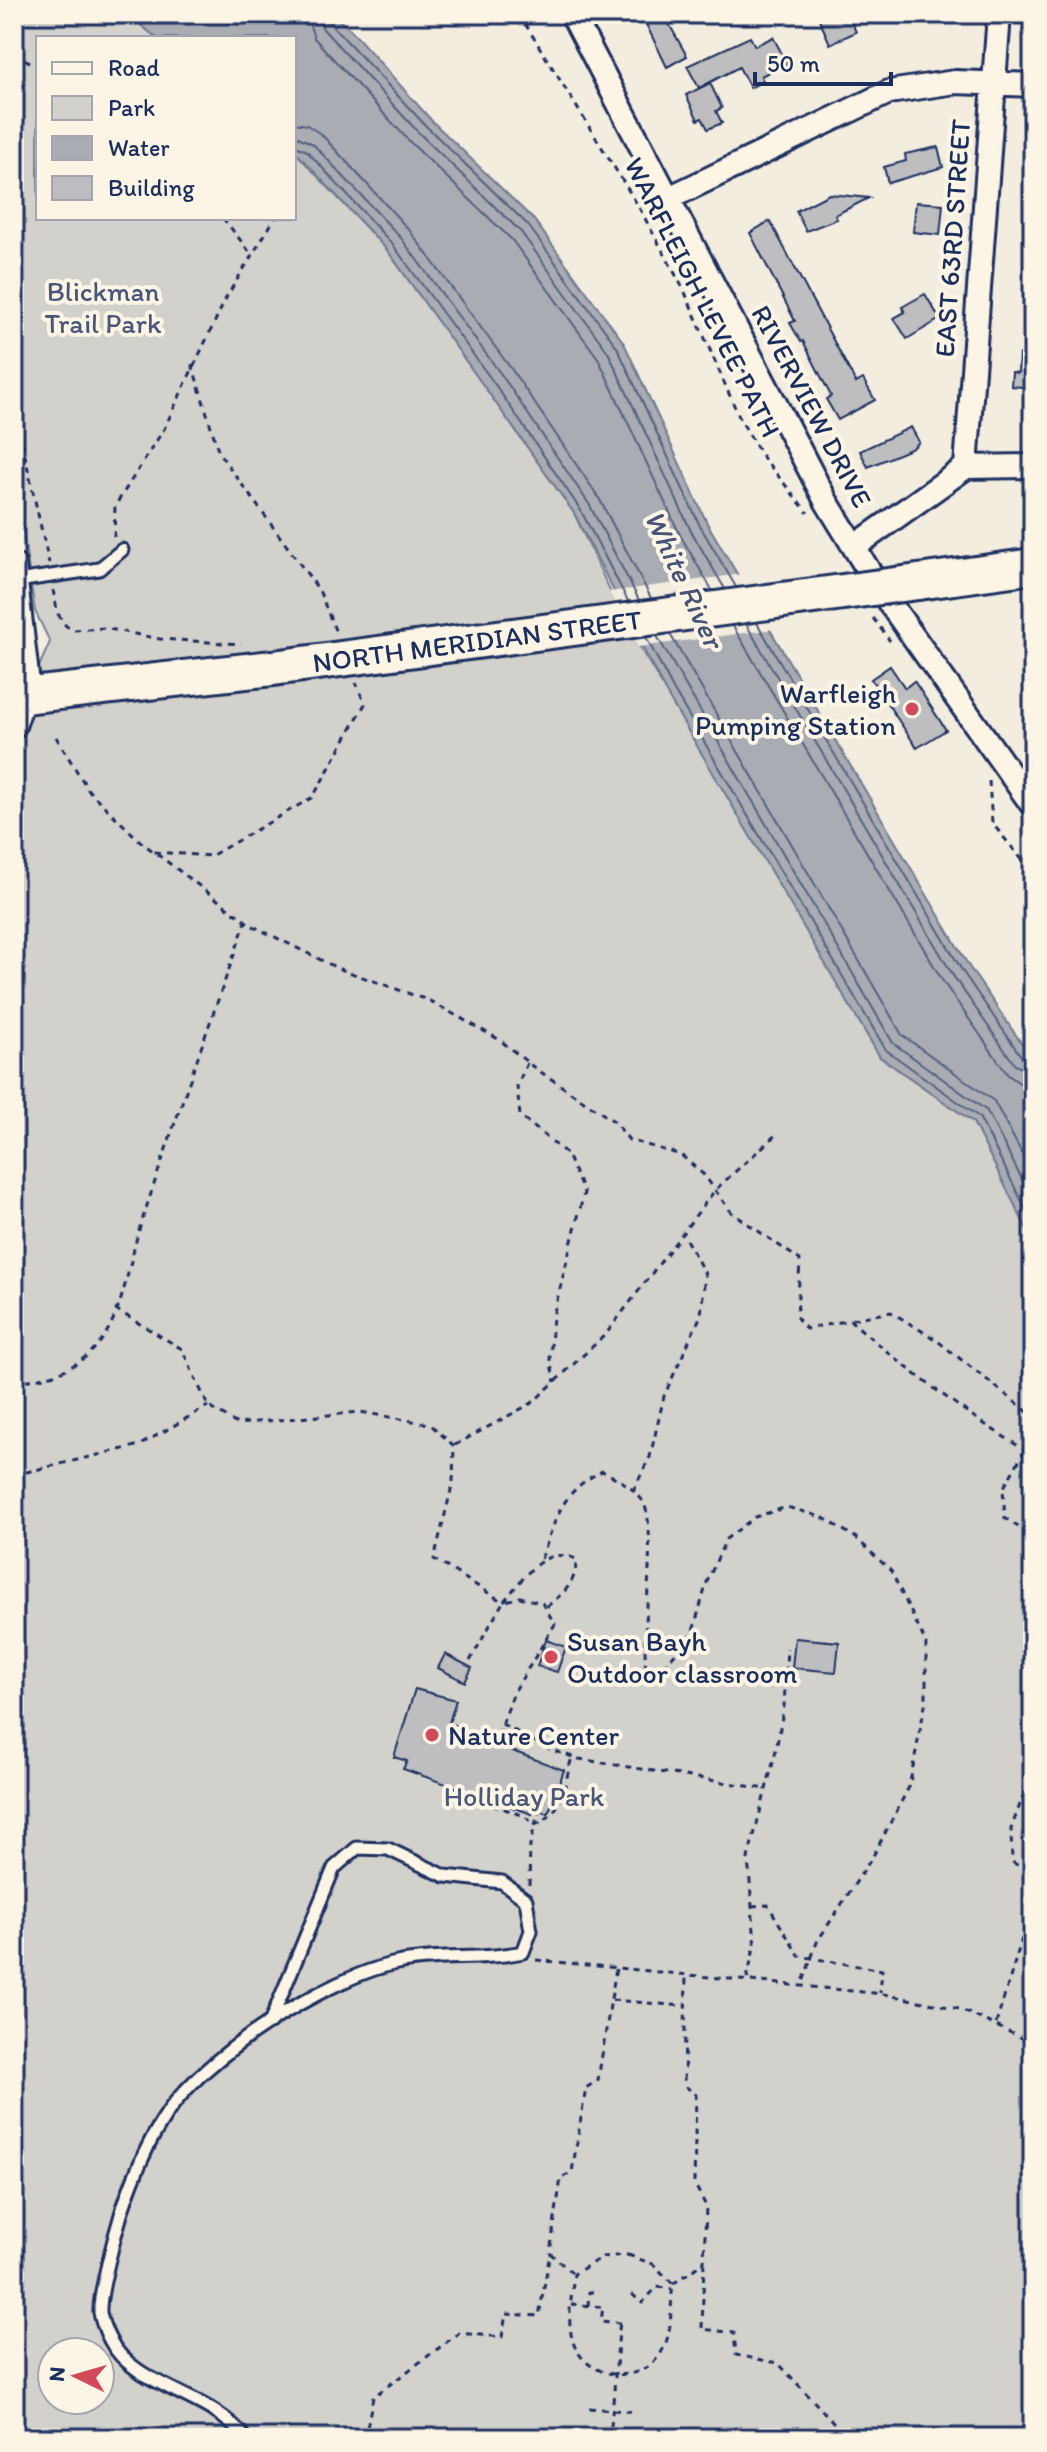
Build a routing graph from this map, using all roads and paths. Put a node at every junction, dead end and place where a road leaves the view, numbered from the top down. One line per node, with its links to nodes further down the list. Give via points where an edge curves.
1 (519, 14): 15 (path, WARFLEIGH LEVEE PATH, via 683,288 740,419)
2 (572, 14): 8 (street, RIVERVIEW DRIVE)
3 (999, 14): 6 (street, EAST 63RD STREET)
4 (14, 54): 5 (path)
5 (36, 65)
6 (994, 82): 7 (street); 8 (street, via 933,83 889,92); 14 (street, EAST 63RD STREET)
7 (1033, 85)
8 (669, 198): 16 (street, RIVERVIEW DRIVE)
9 (225, 220): 11 (path)
10 (274, 220): 11 (path)
11 (252, 255): 17 (path, via 213,323 164,429 115,506 114,535)
12 (14, 407): 19 (path)
13 (1033, 466): 14 (street)
14 (966, 467): 16 (street)
15 (814, 521)
16 (854, 547): 27 (street, RIVERVIEW DRIVE)
17 (122, 550): 19 (lane, via 99,569)
18 (1033, 566): 23 (main road, NORTH MERIDIAN STREET, bridge)
19 (50, 572): 20 (lane); 23 (path, via 58,614 74,630 104,628)
20 (15, 573): 24 (street, via 27,651)
21 (871, 614): 22 (path)
22 (898, 652)
23 (263, 656): 24 (main road, NORTH MERIDIAN STREET)
24 (18, 706)
25 (56, 737): 29 (path, via 99,802 154,852)
26 (983, 770): 28 (path, via 991,783 992,823)
27 (1033, 806)
28 (1033, 873)
29 (246, 921): 30 (path, via 337,968 430,1001 500,1040); 34 (path)
30 (527, 1063): 32 (path, via 615,1122 629,1140 681,1155); 37 (path, via 517,1086 520,1116 566,1153 584,1193 553,1316 550,1360)
31 (779, 1132): 32 (path)
32 (715, 1190): 33 (path); 35 (path, via 731,1212 800,1260 797,1318 806,1329)
33 (682, 1233): 37 (path, via 606,1334); 44 (path, via 705,1274 701,1315 664,1396 650,1457)
34 (115, 1309): 36 (path, via 96,1346 73,1367); 38 (path, via 182,1349)
35 (850, 1320): 39 (path, via 891,1312 935,1339); 41 (path, via 966,1414)
36 (14, 1382)
37 (555, 1382): 40 (path, via 532,1403)
38 (208, 1406): 40 (path, via 237,1424 360,1412 430,1424); 43 (path, via 140,1445)
39 (1033, 1416)
40 (454, 1446): 47 (path, via 453,1482 434,1559)
41 (1025, 1450): 42 (path); 45 (path, via 1003,1489 1005,1518)
42 (1033, 1455)
43 (14, 1475)
44 (633, 1491): 46 (path, via 602,1471 577,1483); 66 (path, via 644,1502 650,1571 646,1667 660,1670 692,1635 726,1539 755,1517 787,1507 822,1517 855,1537 891,1571 926,1643 926,1700 909,1787)
45 (1033, 1537)
46 (541, 1559): 47 (path); 48 (path, via 564,1554 576,1559 569,1589)
47 (503, 1602): 48 (path, via 520,1597); 51 (path)
48 (545, 1608): 53 (path, via 555,1624 514,1692)
49 (1033, 1639): 52 (path)
50 (787, 1648): 58 (path, via 784,1706)
51 (470, 1661)
52 (1033, 1701)
53 (502, 1724): 54 (path); 56 (path)
54 (498, 1736)
55 (1033, 1746): 61 (path, via 1030,1777 1011,1829 1012,1862)
56 (572, 1757): 58 (path); 60 (path, via 557,1811)
57 (447, 1789): 60 (path, via 525,1816)
58 (766, 1789): 64 (path, via 748,1858)
59 (539, 1810): 60 (path)
60 (534, 1825): 62 (path)
61 (1033, 1874)
62 (530, 1893)
63 (1033, 1902): 75 (path)
64 (752, 1906): 66 (path, via 768,1905 786,1941); 69 (path, via 755,1943)
65 (523, 1952): 67 (path, via 537,1960); 74 (lane, via 433,1957 371,1969); 74 (lane, via 531,1931 526,1900 502,1882 445,1876 388,1849 357,1848 334,1868)
66 (808, 1961): 70 (path); 71 (path, via 882,1970)
67 (616, 1968): 68 (path); 72 (path)
68 (686, 1974): 69 (path); 73 (path)
69 (747, 1979): 70 (path)
70 (802, 1985): 71 (path)
71 (879, 1994): 75 (path, via 959,2009)
72 (612, 2000): 73 (path); 77 (path, via 598,2080 586,2088 572,2172 561,2178 557,2189)
73 (684, 2006): 78 (path, via 684,2085 696,2095 694,2183 706,2206)
74 (270, 2023): 89 (lane, via 209,2068 165,2115 139,2163 118,2223 100,2312 110,2341 128,2364 198,2399)
75 (996, 2024): 76 (path)
76 (1033, 2043)
77 (550, 2253): 79 (path); 90 (path, via 539,2316 506,2314 502,2337 459,2333 373,2397)
78 (704, 2262): 80 (path); 92 (path, via 702,2329 734,2333 736,2355 778,2363)
79 (574, 2274): 80 (path, via 602,2257 628,2255 653,2264); 83 (path)
80 (672, 2286): 82 (path, via 657,2287 642,2303); 85 (path, via 663,2351 645,2368)
81 (593, 2292): 84 (path)
82 (632, 2294)
83 (571, 2304): 84 (path); 85 (path, via 571,2332 579,2355)
84 (588, 2306): 85 (path, via 603,2307 601,2321 620,2321)
85 (616, 2375): 87 (path)
86 (589, 2408): 87 (path)
87 (613, 2410): 88 (path); 91 (path)
88 (636, 2412)
89 (245, 2438)
90 (365, 2438)
91 (610, 2438)
92 (848, 2438)

